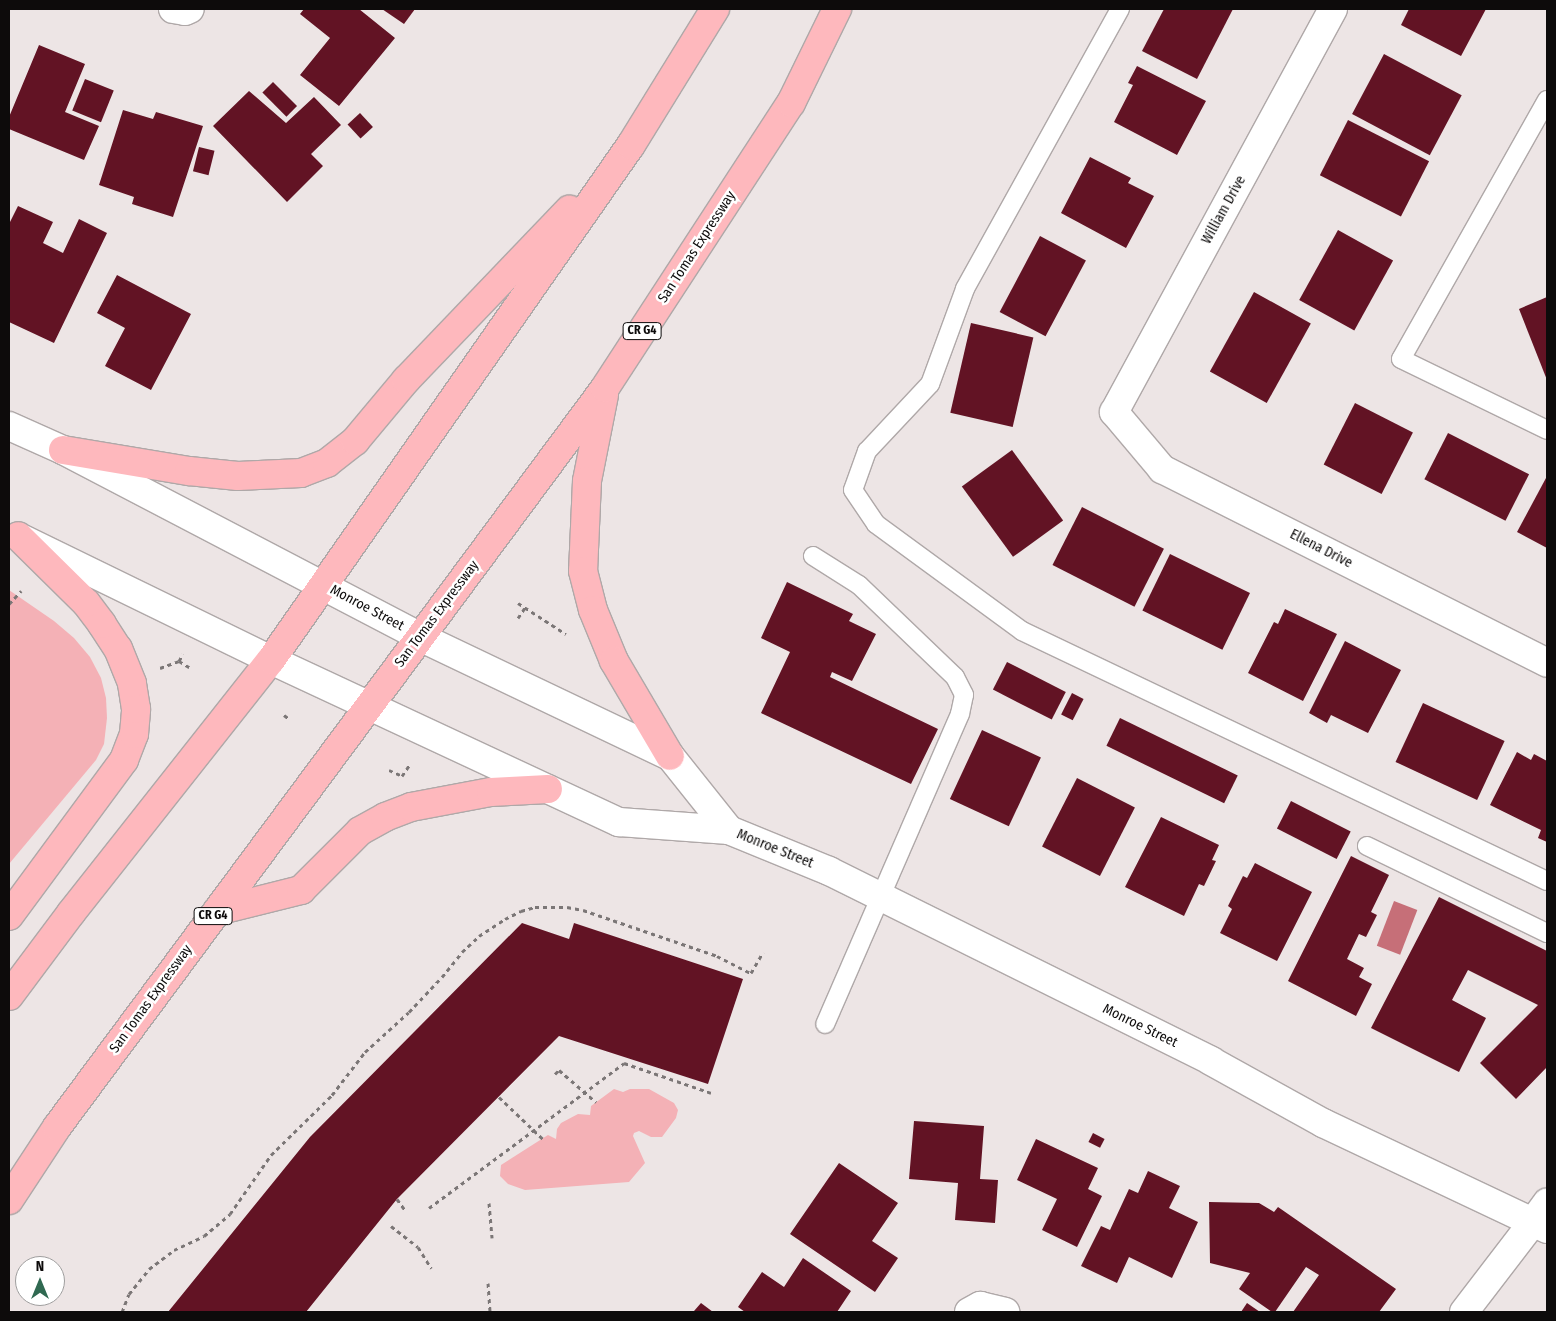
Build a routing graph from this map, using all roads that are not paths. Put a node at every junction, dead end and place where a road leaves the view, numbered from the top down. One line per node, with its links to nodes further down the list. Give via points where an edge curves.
1 (174, 9): 2 (main road)
2 (190, 9)
3 (715, 9): 8 (highway)
4 (837, 9): 9 (highway, San Tomas Expressway / CR G4, via 791,103)
5 (1120, 9): 25 (lane, via 965,289 930,384 867,451 853,490 876,524 1022,631)
6 (1333, 9): 10 (main road, William Drive)
7 (1547, 100): 12 (lane, via 1400,359)
8 (631, 146): 13 (highway, via 406,380 355,441 327,463 301,473 238,476); 16 (highway)
9 (605, 388): 17 (highway, San Tomas Expressway / CR G4); 21 (highway, via 587,480 583,570 592,610 614,661)
10 (1114, 412): 19 (main road, Ellena Drive, via 1162,469)
11 (9, 426): 13 (main road, Monroe Street)
12 (1547, 430)
13 (63, 450): 16 (main road, Monroe Street)
14 (13, 534): 18 (main road, Monroe Street); 28 (highway, via 86,603 102,624 118,649 130,678 136,710 134,734 124,760)
15 (813, 556): 26 (lane, via 859,586 955,677 964,695 960,714)
16 (323, 585): 17 (main road, Monroe Street); 18 (highway)
17 (420, 637): 20 (highway, San Tomas Expressway / CR G4); 21 (main road, Monroe Street)
18 (271, 660): 20 (main road, Monroe Street); 30 (highway)
19 (1547, 663)
20 (368, 705): 22 (main road, Monroe Street); 27 (highway, San Tomas Expressway / CR G4)
21 (670, 756): 23 (main road, Monroe Street)
22 (548, 789): 23 (main road, Monroe Street, via 619,822); 27 (highway, via 491,792 411,807 360,831 301,890)
23 (729, 830): 26 (main road, Monroe Street, via 829,871)
24 (1367, 846): 29 (lane)
25 (1547, 881)
26 (881, 897): 31 (lane); 33 (main road, Monroe Street, via 1211,1061 1323,1123)
27 (217, 911): 32 (highway, San Tomas Expressway / CR G4, via 57,1127)
28 (9, 916)
29 (1547, 933)
30 (9, 996)
31 (825, 1024)
32 (9, 1200)
33 (1543, 1218): 36 (main road)
34 (969, 1312): 35 (main road, via 980,1306)
35 (1005, 1312)
36 (1464, 1312)

